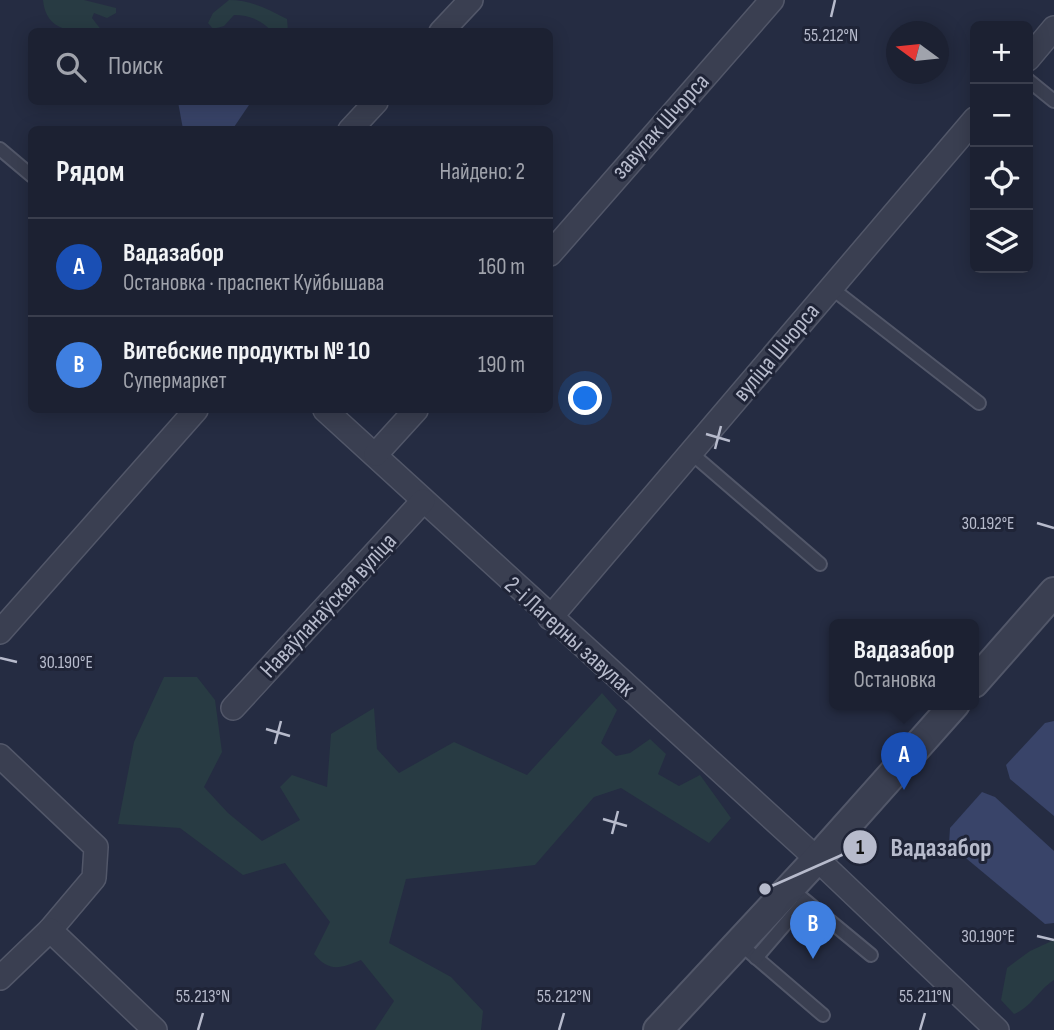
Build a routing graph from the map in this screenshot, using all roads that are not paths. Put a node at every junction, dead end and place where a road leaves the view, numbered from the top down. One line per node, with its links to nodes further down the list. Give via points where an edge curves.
1 (471, 0): 3 (street)
2 (772, 0): 13 (street, завулак Шчорса)
3 (445, 28)
4 (1054, 28): 5 (street)
5 (1033, 53)
6 (1033, 84): 7 (lane)
7 (1054, 101)
8 (373, 105): 9 (street)
9 (355, 126)
10 (970, 126): 14 (street, вуліца Шчорса)
11 (0, 149): 12 (lane)
12 (28, 173)
13 (553, 251)
14 (830, 287): 15 (lane); 19 (street, вуліца Шчорса)
15 (979, 403)
16 (193, 413): 25 (street)
17 (328, 413): 20 (street, 2-і Лагерны завулак)
18 (413, 413): 20 (street)
19 (691, 453): 22 (lane); 24 (street, вуліца Шчорса)
20 (376, 454): 21 (street, 2-і Лагерны завулак)
21 (423, 501): 24 (street, 2-і Лагерны завулак); 27 (street, Наваўланаўская вуліца)
22 (820, 564)
23 (1054, 592): 26 (street)
24 (550, 618): 30 (street, 2-і Лагерны завулак)
25 (0, 632)
26 (979, 676)
27 (233, 708)
28 (950, 710): 30 (street)
29 (0, 756): 32 (street, via 96,847 94,878)
30 (817, 859): 31 (street); 39 (street, 2-і Лагерны завулак)
31 (798, 894): 33 (street); 34 (lane)
32 (50, 930): 35 (street); 37 (street)
33 (748, 951): 36 (lane); 38 (street)
34 (871, 955)
35 (0, 978)
36 (823, 1015)
37 (155, 1030)
38 (658, 1030)
39 (998, 1030)

